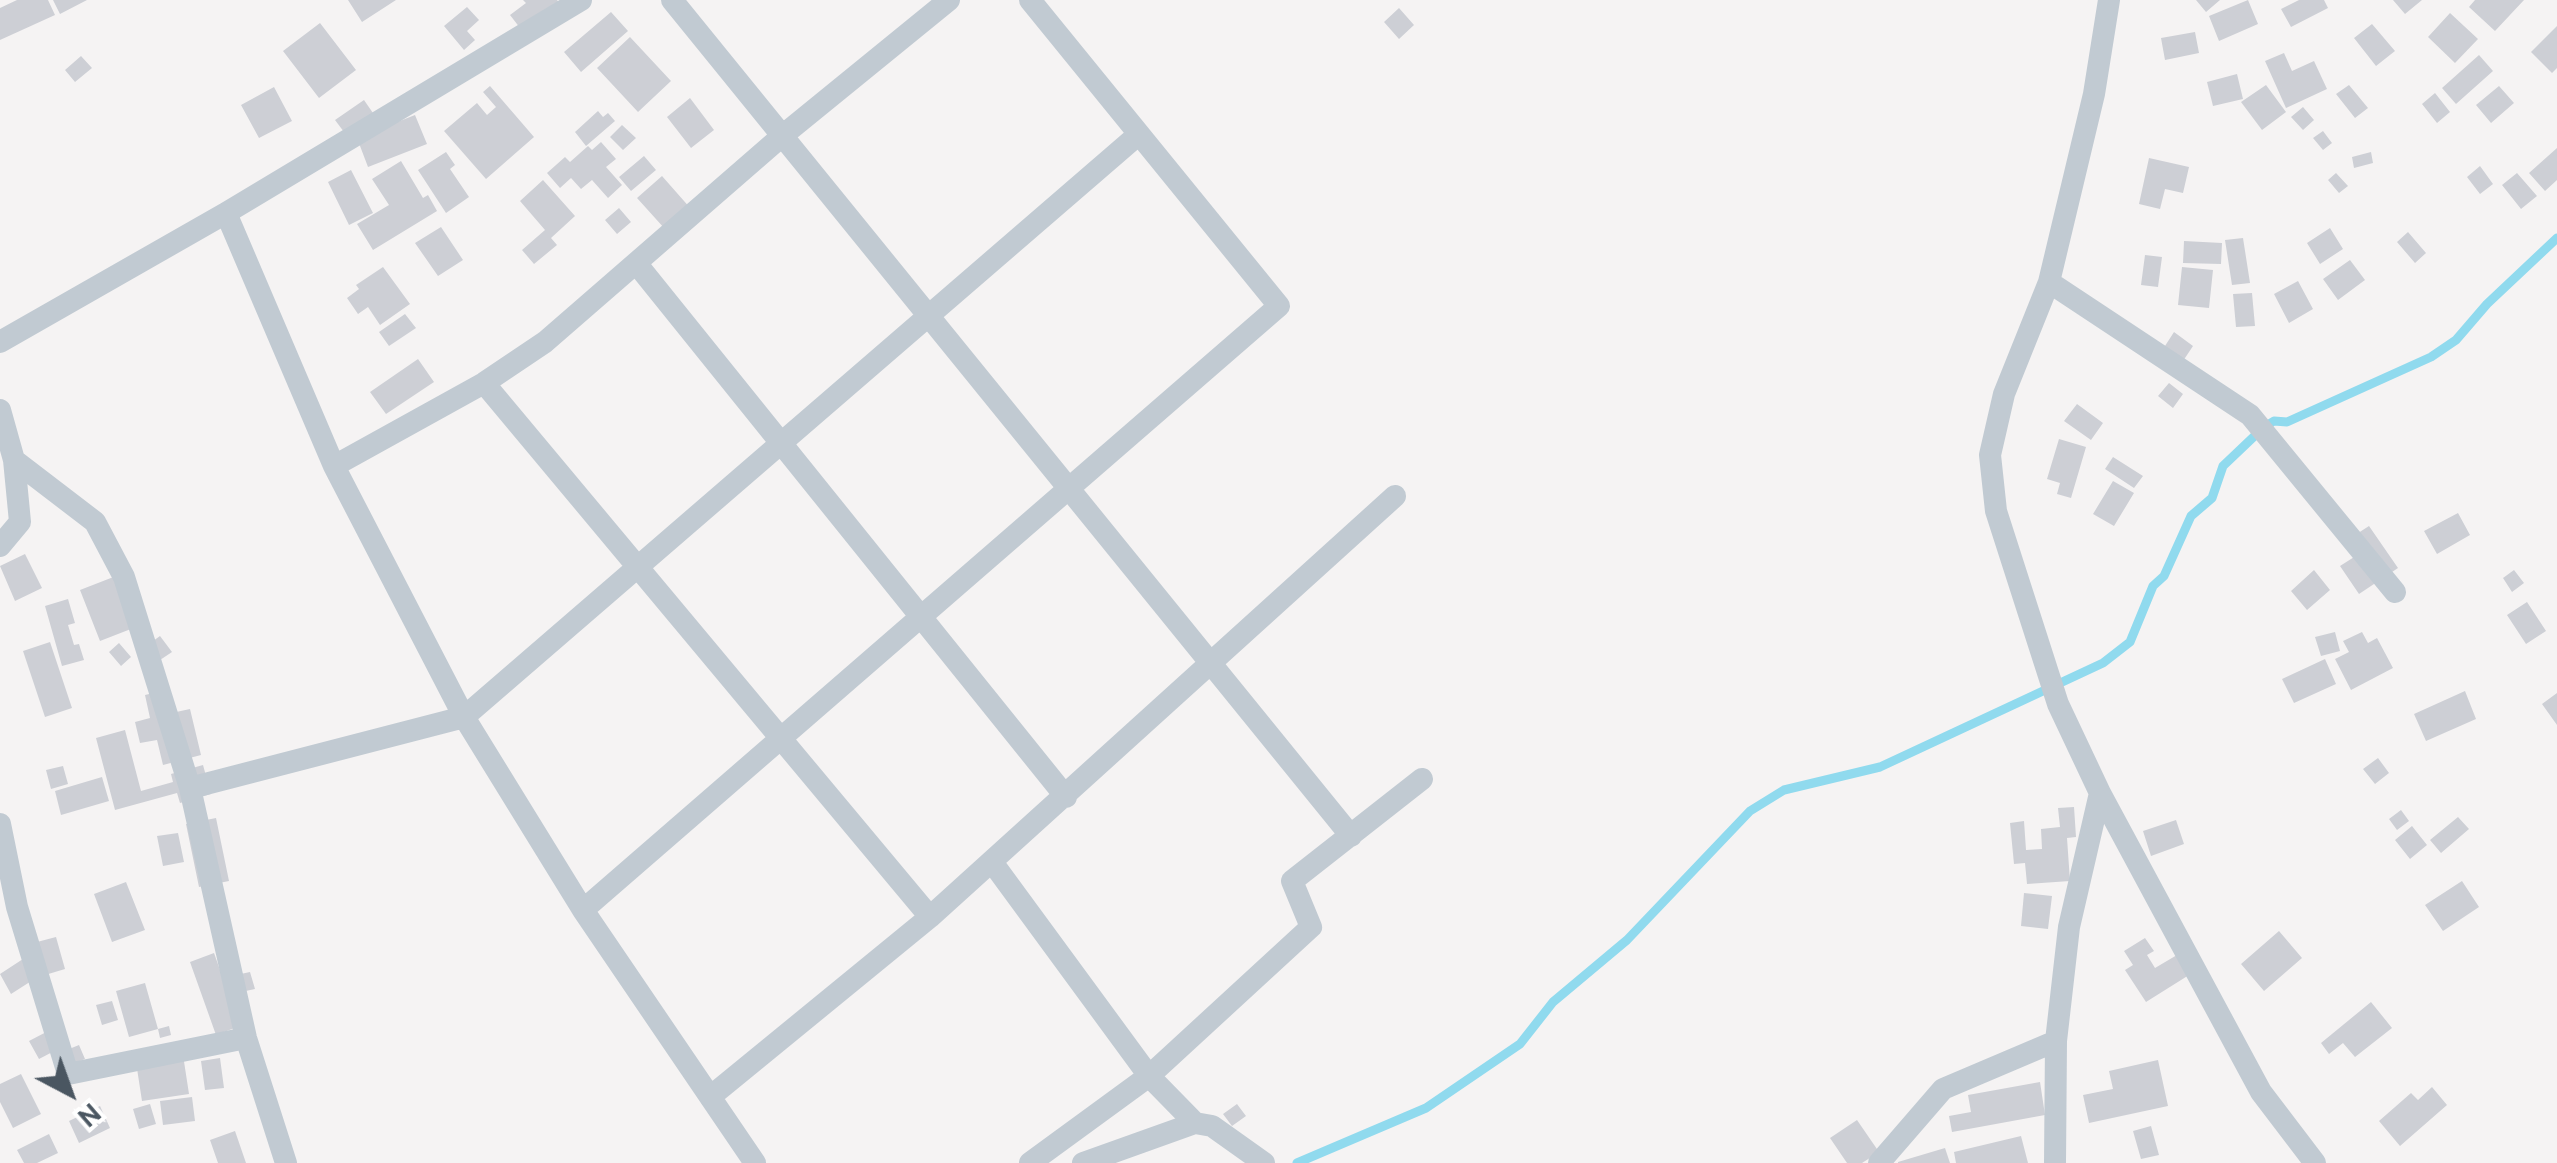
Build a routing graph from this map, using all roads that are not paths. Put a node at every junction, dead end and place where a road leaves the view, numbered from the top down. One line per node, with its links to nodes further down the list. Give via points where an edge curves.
1 (581, 0): 8 (street)
2 (672, 0): 7 (street)
3 (948, 0): 7 (street)
4 (1030, 0): 6 (street)
5 (2109, 0): 10 (street, via 2094,94)
6 (1139, 134): 11 (street); 18 (street, via 1279,306)
7 (782, 136): 9 (street); 11 (street)
8 (226, 213): 12 (street); 17 (street)
9 (636, 263): 13 (street, via 546,342); 15 (street)
10 (2048, 282): 22 (street, via 2250,416); 29 (street, via 2004,394 1990,455 1996,511 2058,704)
11 (928, 316): 15 (street); 18 (street)
12 (0, 342)
13 (484, 383): 17 (street); 21 (street)
14 (0, 410): 16 (street)
15 (781, 443): 21 (street); 23 (street)
16 (14, 460): 20 (street, via 20,522); 28 (street, via 94,522 124,577)
17 (334, 466): 25 (street)
18 (1068, 488): 23 (street); 24 (street)
19 (1395, 496): 24 (street)
20 (0, 546)
21 (638, 567): 25 (street); 26 (street)
22 (2395, 592)
23 (921, 616): 26 (street); 30 (street)
24 (1211, 664): 30 (street); 32 (street)
25 (464, 717): 28 (street); 34 (street)
26 (780, 738): 34 (street); 35 (street)
27 (1422, 779): 32 (street)
28 (190, 788): 36 (street)
29 (2100, 794): 37 (street, via 2069,928); 48 (street, via 2260,1092)
30 (1066, 797): 33 (street)
31 (0, 824): 36 (street, via 17,907 68,1074)
32 (1351, 836): 38 (street, via 1292,881 1311,927)
33 (992, 862): 35 (street); 38 (street)
34 (583, 910): 39 (street)
35 (930, 917): 39 (street)
36 (246, 1038): 41 (street)
37 (2056, 1041): 46 (street, via 1943,1089); 47 (street)
38 (1149, 1076): 40 (street); 43 (street)
39 (710, 1097): 42 (street)
40 (1196, 1123): 44 (street); 45 (street, via 1212,1126)
41 (286, 1163)
42 (755, 1163)
43 (1030, 1163)
44 (1082, 1163)
45 (1264, 1163)
46 (1879, 1163)
47 (2055, 1163)
48 (2314, 1163)

